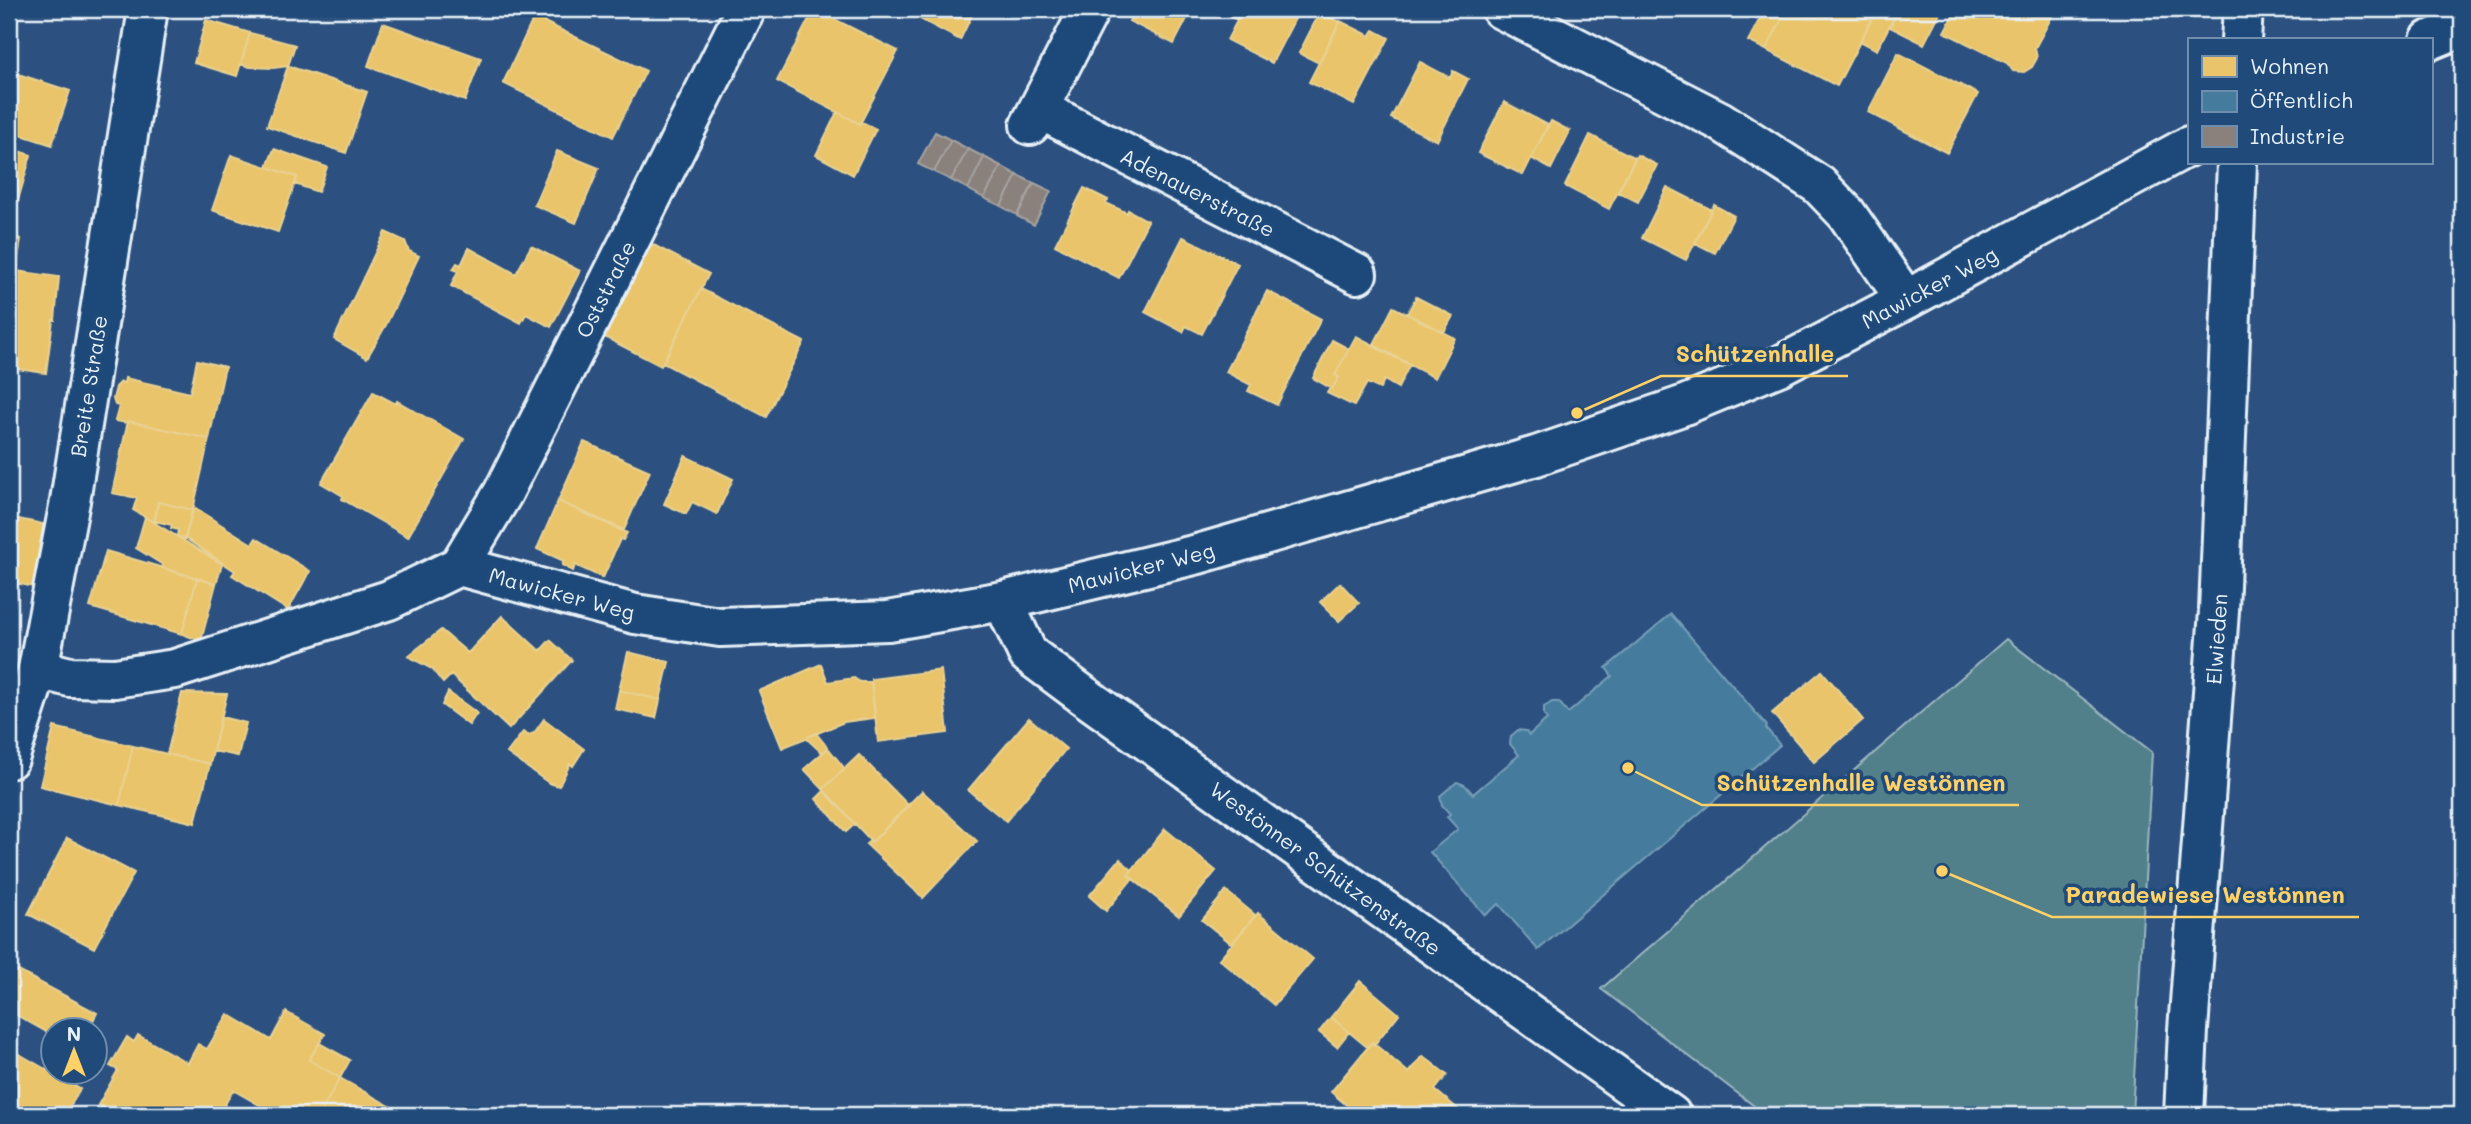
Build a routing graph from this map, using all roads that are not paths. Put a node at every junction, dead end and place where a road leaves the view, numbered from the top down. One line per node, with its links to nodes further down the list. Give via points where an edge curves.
1 (148, 9): 15 (street, Breite Straße, via 70,501)
2 (746, 9): 13 (street, Oststraße, via 503,493)
3 (1090, 9): 11 (street, Adenauerstraße, via 1034,117)
4 (1500, 9): 12 (street, via 1720,121 1819,185 1846,213)
5 (2243, 9): 7 (street)
6 (2462, 27): 8 (street)
7 (2241, 38)
8 (2432, 39)
9 (2188, 147): 12 (street, Mawicker Weg)
10 (2236, 164): 18 (street, Elwieden, via 2219,611)
11 (1357, 274)
12 (1906, 300): 14 (street, Mawicker Weg, via 1779,366 1682,406 1548,452 1198,554)
13 (459, 566): 14 (street, Mawicker Weg, via 635,614 720,627 888,621); 15 (street, Mawicker Weg, via 389,600 175,669 115,678 70,677)
14 (1003, 601): 17 (street, Westönner Schützenstraße, via 1028,654)
15 (38, 670): 16 (street, Breite Straße)
16 (9, 759)
17 (1671, 1115)
18 (2184, 1115)

